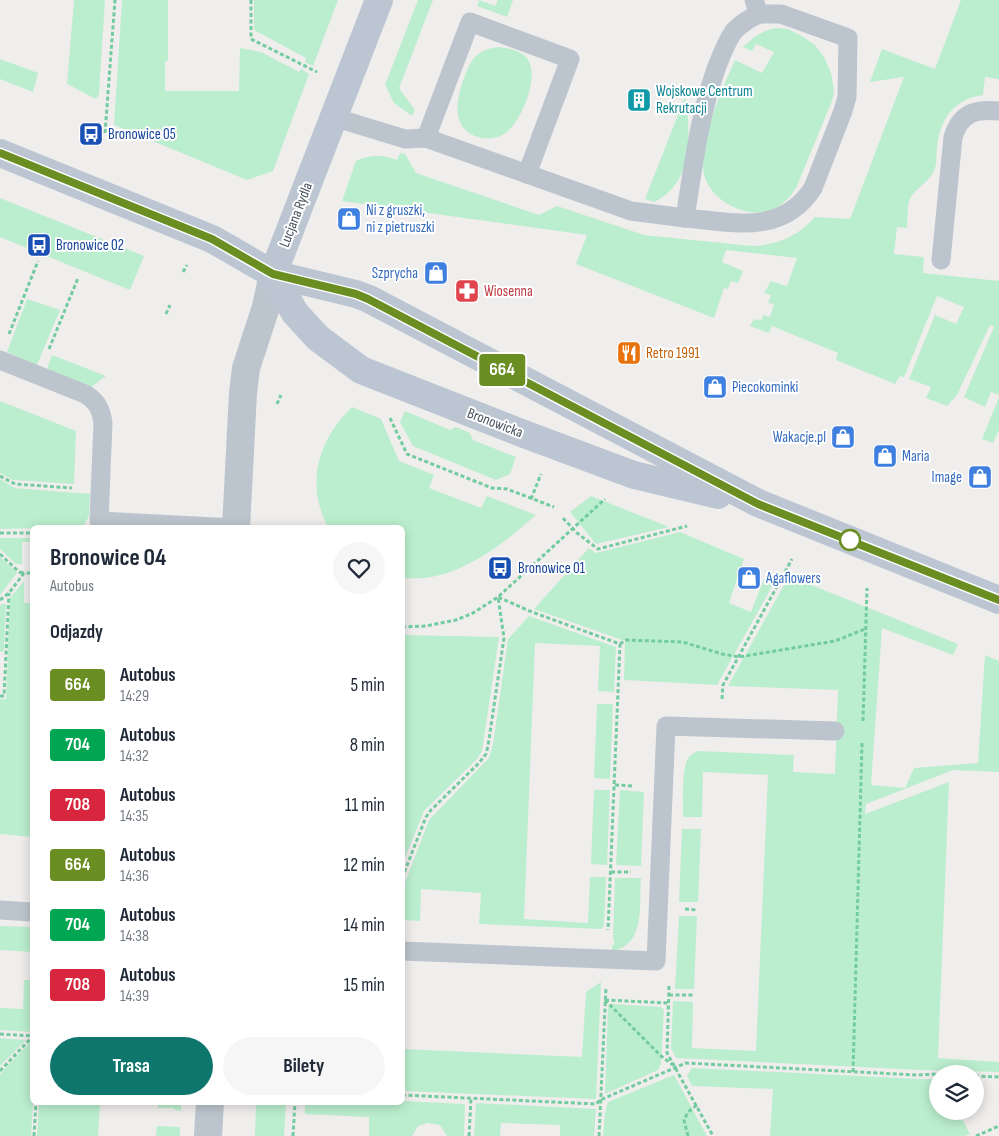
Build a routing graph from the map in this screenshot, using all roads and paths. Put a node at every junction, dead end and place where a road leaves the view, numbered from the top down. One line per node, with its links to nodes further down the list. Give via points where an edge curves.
1 (115, 0): 8 (path)
2 (251, 0): 5 (path, via 250,39)
3 (379, 0): 7 (street, Lucjana Rydla)
4 (756, 7): 12 (lane, via 734,32 723,51 708,91); 12 (lane, via 848,38 848,91 843,111 813,188 794,210 765,222)
5 (317, 72)
6 (999, 112): 13 (lane, via 971,113 960,122 953,136)
7 (333, 117): 9 (lane, via 405,139); 15 (street, Lucjana Rydla)
8 (105, 133)
9 (426, 138): 11 (lane); 11 (lane, via 470,22 570,59)
10 (0, 153): 15 (street, Bronowicka, via 212,239)
11 (527, 174): 12 (lane, via 631,211)
12 (685, 218)
13 (941, 260)
14 (38, 262): 19 (path)
15 (273, 274): 28 (street, Bronowicka, via 368,299); 28 (street, Bronowicka, via 295,313 318,338 361,370 634,475); 33 (street, Lucjana Rydla, via 245,374)
16 (78, 278): 21 (path)
17 (170, 305): 18 (path)
18 (166, 314)
19 (7, 339)
20 (0, 360): 21 (lane)
21 (39, 376): 25 (lane, via 91,397 100,408 103,423)
22 (388, 414): 27 (path, via 407,454 492,488 507,489)
23 (541, 472): 27 (path)
24 (0, 476): 25 (path, via 15,484)
25 (99, 490): 31 (lane)
26 (608, 498): 35 (path)
27 (531, 499): 29 (path)
28 (758, 504): 46 (street, Bronowicka)
29 (554, 508)
30 (563, 518): 35 (path)
31 (99, 524): 32 (lane)
32 (133, 525)
33 (235, 525)
34 (687, 526): 35 (path, via 598,549)
35 (572, 528): 44 (path)
36 (0, 533): 37 (path)
37 (30, 533)
38 (0, 554): 40 (path)
39 (792, 559): 50 (path)
40 (24, 573): 41 (path); 43 (path)
41 (30, 573)
42 (867, 588): 48 (path)
43 (8, 593): 45 (path); 51 (path, via 4,696)
44 (498, 597): 47 (path, via 456,620); 49 (path); 56 (path, via 504,638 486,754 426,817)
45 (0, 600)
46 (999, 600)
47 (405, 627)
48 (866, 629): 50 (path, via 835,642); 53 (path)
49 (620, 644): 50 (path, via 626,640 674,641); 60 (path)
50 (739, 657): 52 (path, via 723,685)
51 (0, 696)
52 (720, 727): 54 (lane); 60 (lane, via 666,726 656,960)
53 (863, 728)
54 (835, 731)
55 (862, 737): 71 (path)
56 (405, 870)
57 (0, 910): 58 (lane)
58 (30, 912)
59 (405, 951): 60 (lane)
60 (607, 959): 64 (path)
61 (670, 978): 62 (path)
62 (669, 995): 63 (path); 65 (path)
63 (694, 995)
64 (605, 1000): 65 (path); 69 (path); 77 (path)
65 (668, 1003): 69 (path, via 666,1047)
66 (0, 1034): 67 (path)
67 (30, 1036)
68 (30, 1038): 70 (path)
69 (676, 1068): 71 (path, via 686,1063); 77 (path); 81 (path)
70 (0, 1071)
71 (852, 1072): 72 (path)
72 (929, 1075)
73 (984, 1076): 74 (path)
74 (999, 1077)
75 (405, 1095): 76 (path)
76 (471, 1098): 77 (path, via 596,1104); 86 (path)
77 (600, 1100): 87 (path)
78 (36, 1105): 83 (path)
79 (210, 1105): 84 (street)
80 (295, 1105): 85 (path)
81 (697, 1105): 88 (path, via 684,1120); 89 (path)
82 (999, 1126): 90 (path)
83 (34, 1136)
84 (208, 1136)
85 (293, 1136)
86 (469, 1136)
87 (599, 1136)
88 (688, 1136)
89 (713, 1136)
90 (976, 1136)

